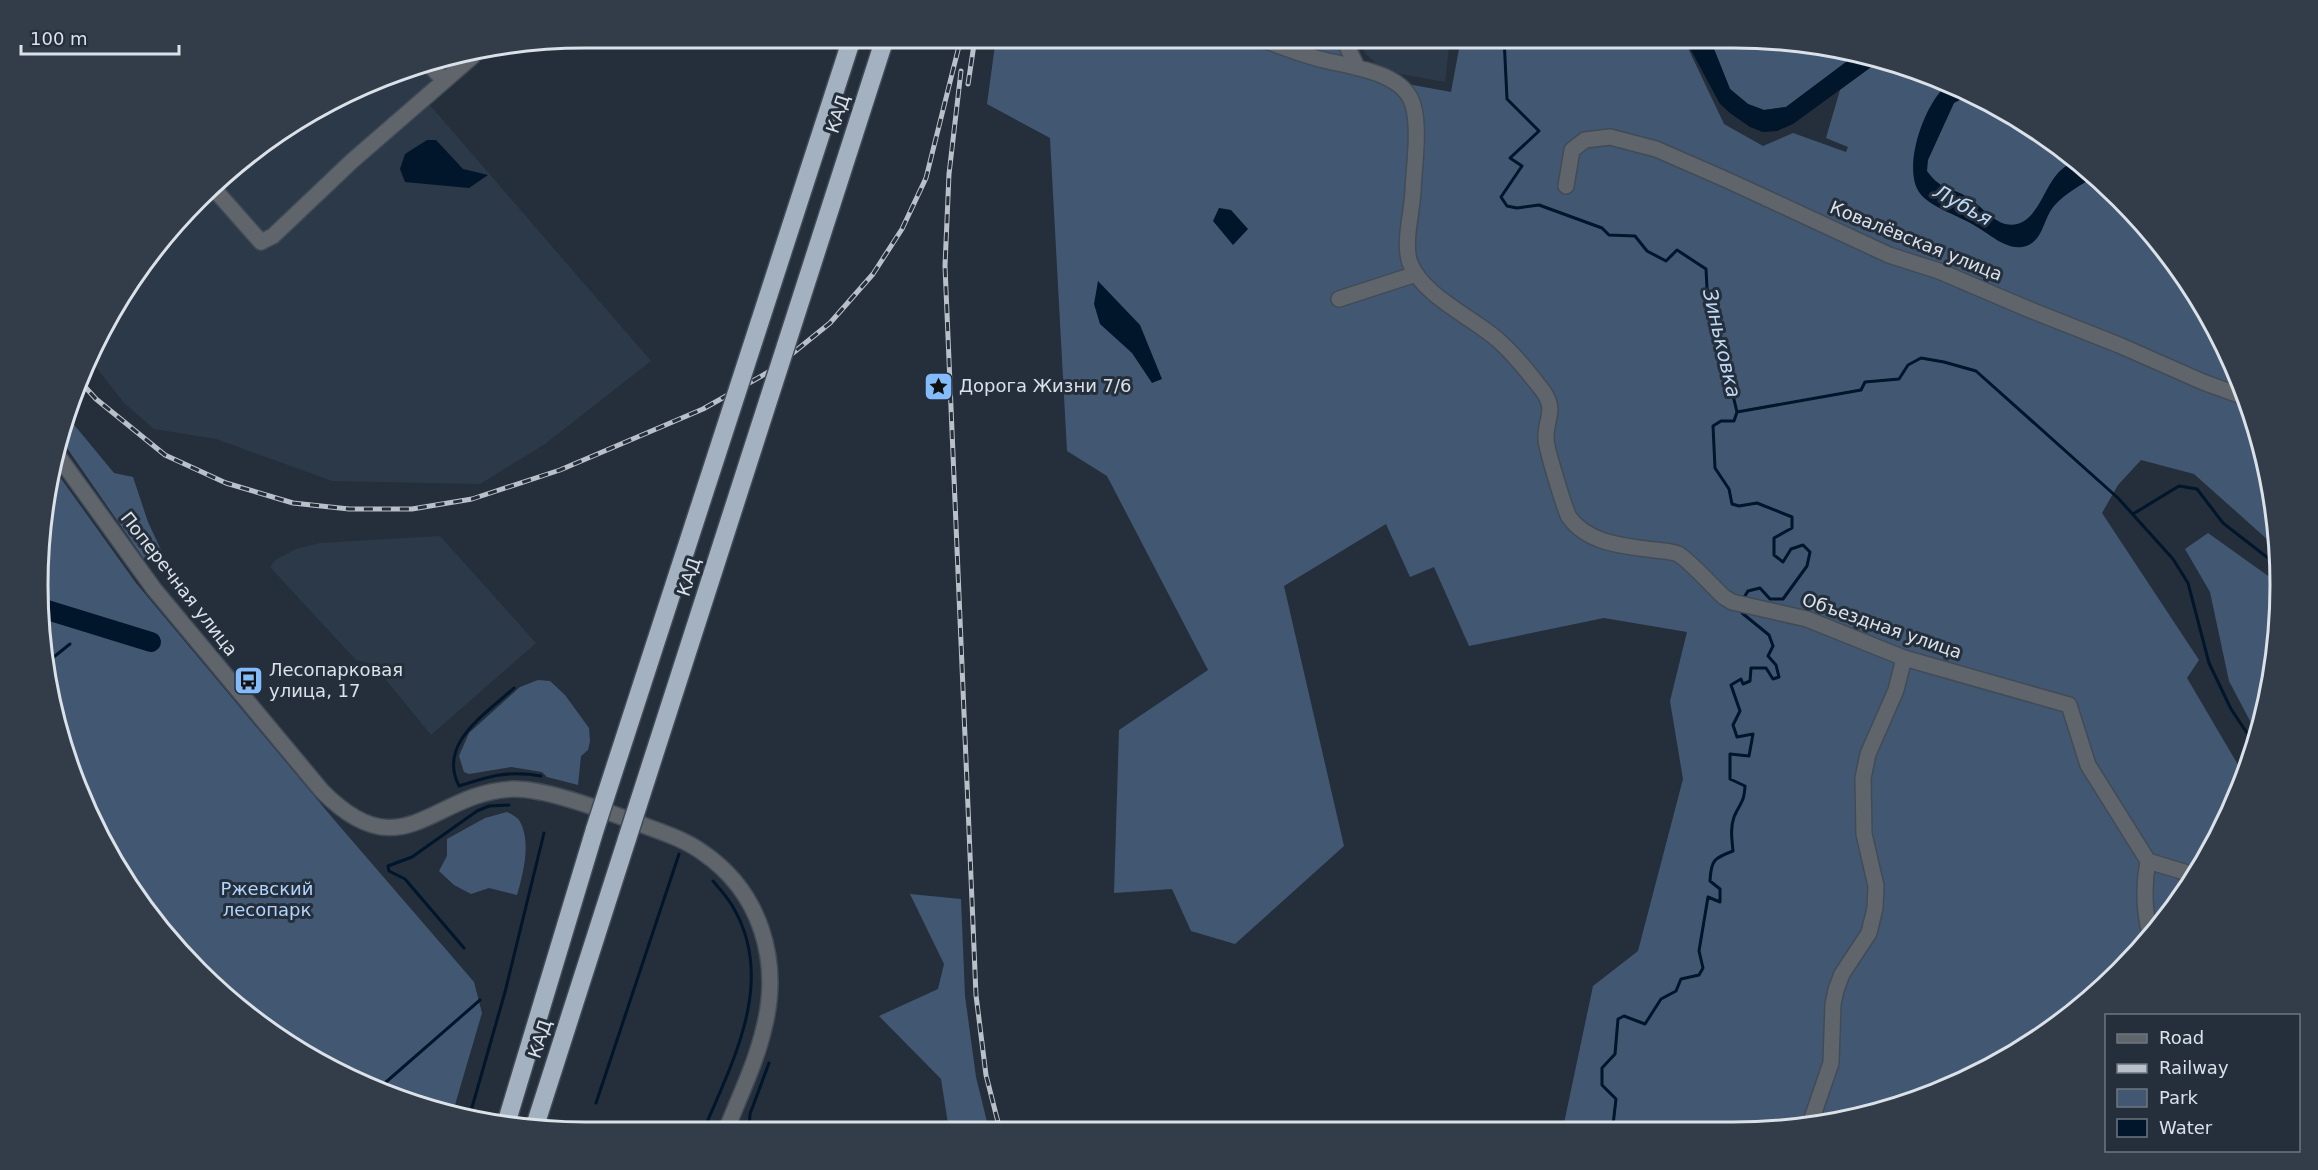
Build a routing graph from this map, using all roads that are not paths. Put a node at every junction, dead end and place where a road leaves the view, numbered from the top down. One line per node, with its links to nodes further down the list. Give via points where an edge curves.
1 (849, 48): 19 (highway, КАД, bridge, via 595,829)
2 (882, 48): 21 (highway, КАД, bridge)
3 (1288, 48): 6 (street)
4 (1348, 48): 6 (street)
5 (467, 61): 8 (street)
6 (1357, 67): 11 (street, via 1394,82 1413,104 1412,215 1407,250)
7 (434, 70): 8 (street)
8 (444, 81): 10 (street, via 273,236 261,242)
9 (1566, 186): 13 (street, Ковалёвская улица, via 1572,150 1585,140 1620,138 1656,149 1889,255 1939,271)
10 (218, 193)
11 (1416, 274): 12 (street); 15 (street, Объездная улица, via 1435,294 1498,340 1544,394 1551,413 1546,439 1549,452 1568,515 1581,530 1616,544 1678,554 1732,602 1807,620)
12 (1339, 299)
13 (2235, 394)
14 (62, 462): 22 (street, Поперечная улица, via 184,626 322,791 361,821 372,826 410,824 485,794 514,789 531,791 609,812 665,833 701,851 726,871 741,888 761,926 771,981 764,1030)
15 (1904, 658): 16 (street, Объездная улица, via 2069,705 2088,765); 20 (street, via 1896,690 1868,754 1863,778 1864,834 1876,886 1875,908 1869,933 1836,990 1831,1063)
16 (2148, 861): 17 (street); 18 (street, via 2144,893)
17 (2186, 873)
18 (2148, 926)
19 (508, 1116)
20 (1813, 1116)
21 (537, 1120)
22 (729, 1122)

